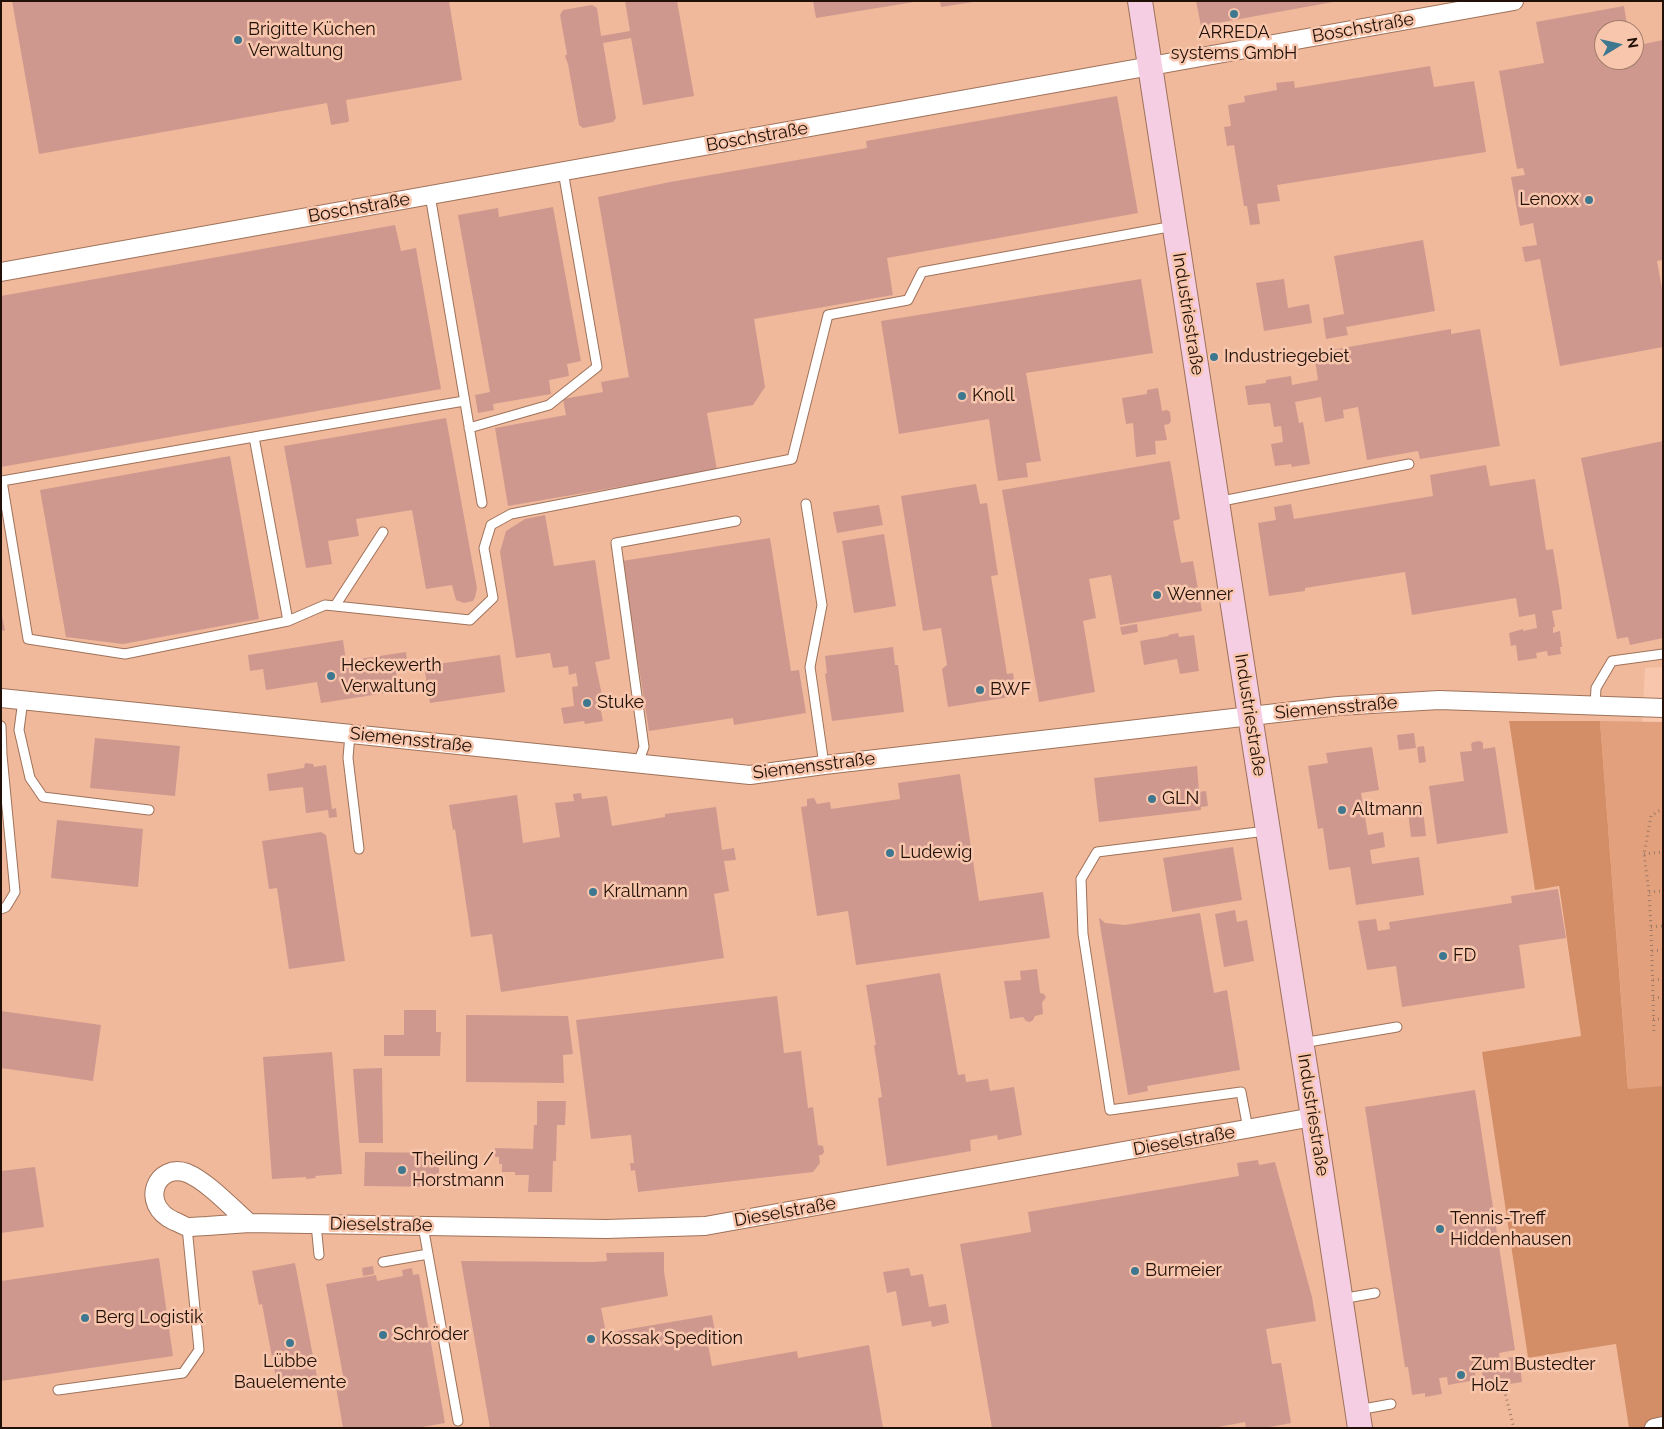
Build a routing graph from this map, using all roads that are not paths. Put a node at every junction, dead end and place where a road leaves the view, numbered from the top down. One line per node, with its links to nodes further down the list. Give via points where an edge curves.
1 (1140, 1): 3 (street, Industriestraße)
2 (1514, 1): 3 (street, Boschstraße)
3 (1150, 66): 4 (street, Boschstraße); 6 (street, Industriestraße)
4 (563, 171): 5 (street, Boschstraße); 9 (lane, via 597,367 549,405)
5 (430, 195): 7 (street, Boschstraße); 8 (lane)
6 (1175, 226): 12 (street, Industriestraße); 17 (lane, via 922,272 908,300 828,315 792,459 511,514 490,526 484,548 493,598 470,620)
7 (1, 272)
8 (464, 401): 9 (lane); 10 (lane)
9 (469, 428): 13 (lane)
10 (254, 437): 18 (lane); 18 (lane, via 2,482 28,639 125,654)
11 (1409, 464): 12 (lane)
12 (1217, 502): 24 (street, Industriestraße)
13 (482, 503)
14 (806, 504): 28 (lane, via 822,605 810,667)
15 (736, 521): 27 (lane, via 616,543 644,747)
16 (383, 532): 17 (lane)
17 (335, 606): 18 (lane, via 325,605)
18 (288, 622)
19 (1663, 654): 22 (lane, via 1612,661 1596,688)
20 (1, 698): 21 (street, Siemensstraße)
21 (23, 700): 26 (street, Siemensstraße); 29 (lane, via 19,730 30,778 43,797)
22 (1596, 705): 23 (street, Siemensstraße); 24 (street, Siemensstraße, via 1440,700 1338,706)
23 (1663, 708)
24 (1250, 716): 28 (street, Siemensstraße); 30 (street, Industriestraße)
25 (1, 726): 32 (lane, via 15,892 6,908)
26 (350, 734): 27 (street, Siemensstraße); 31 (lane, via 348,758)
27 (638, 764): 28 (street, Siemensstraße, via 750,775)
28 (824, 765)
29 (149, 810)
30 (1268, 831): 34 (street, Industriestraße); 36 (lane, via 1097,852 1081,879 1083,934 1110,1110 1241,1092)
31 (359, 849)
32 (1, 909)
33 (1398, 1027): 34 (lane)
34 (1301, 1043): 35 (street, Industriestraße)
35 (1314, 1117): 36 (street, Dieselstraße); 45 (street, Industriestraße)
36 (1248, 1129): 39 (street, Dieselstraße, via 706,1226 606,1229)
37 (250, 1223): 38 (street, Dieselstraße); 40 (street, Dieselstraße); 40 (street, via 188,1174 169,1173 156,1186 154,1202 163,1215)
38 (316, 1224): 39 (street, Dieselstraße); 42 (lane)
39 (423, 1226): 41 (lane)
40 (187, 1227): 46 (lane, via 199,1350 183,1373)
41 (428, 1254): 43 (lane); 49 (lane)
42 (319, 1256)
43 (384, 1262)
44 (1375, 1293): 45 (lane)
45 (1341, 1299): 48 (street, Industriestraße)
46 (58, 1390)
47 (1392, 1404): 48 (lane)
48 (1359, 1419)
49 (458, 1421)
50 (1663, 1426): 51 (street)
51 (1654, 1428)

